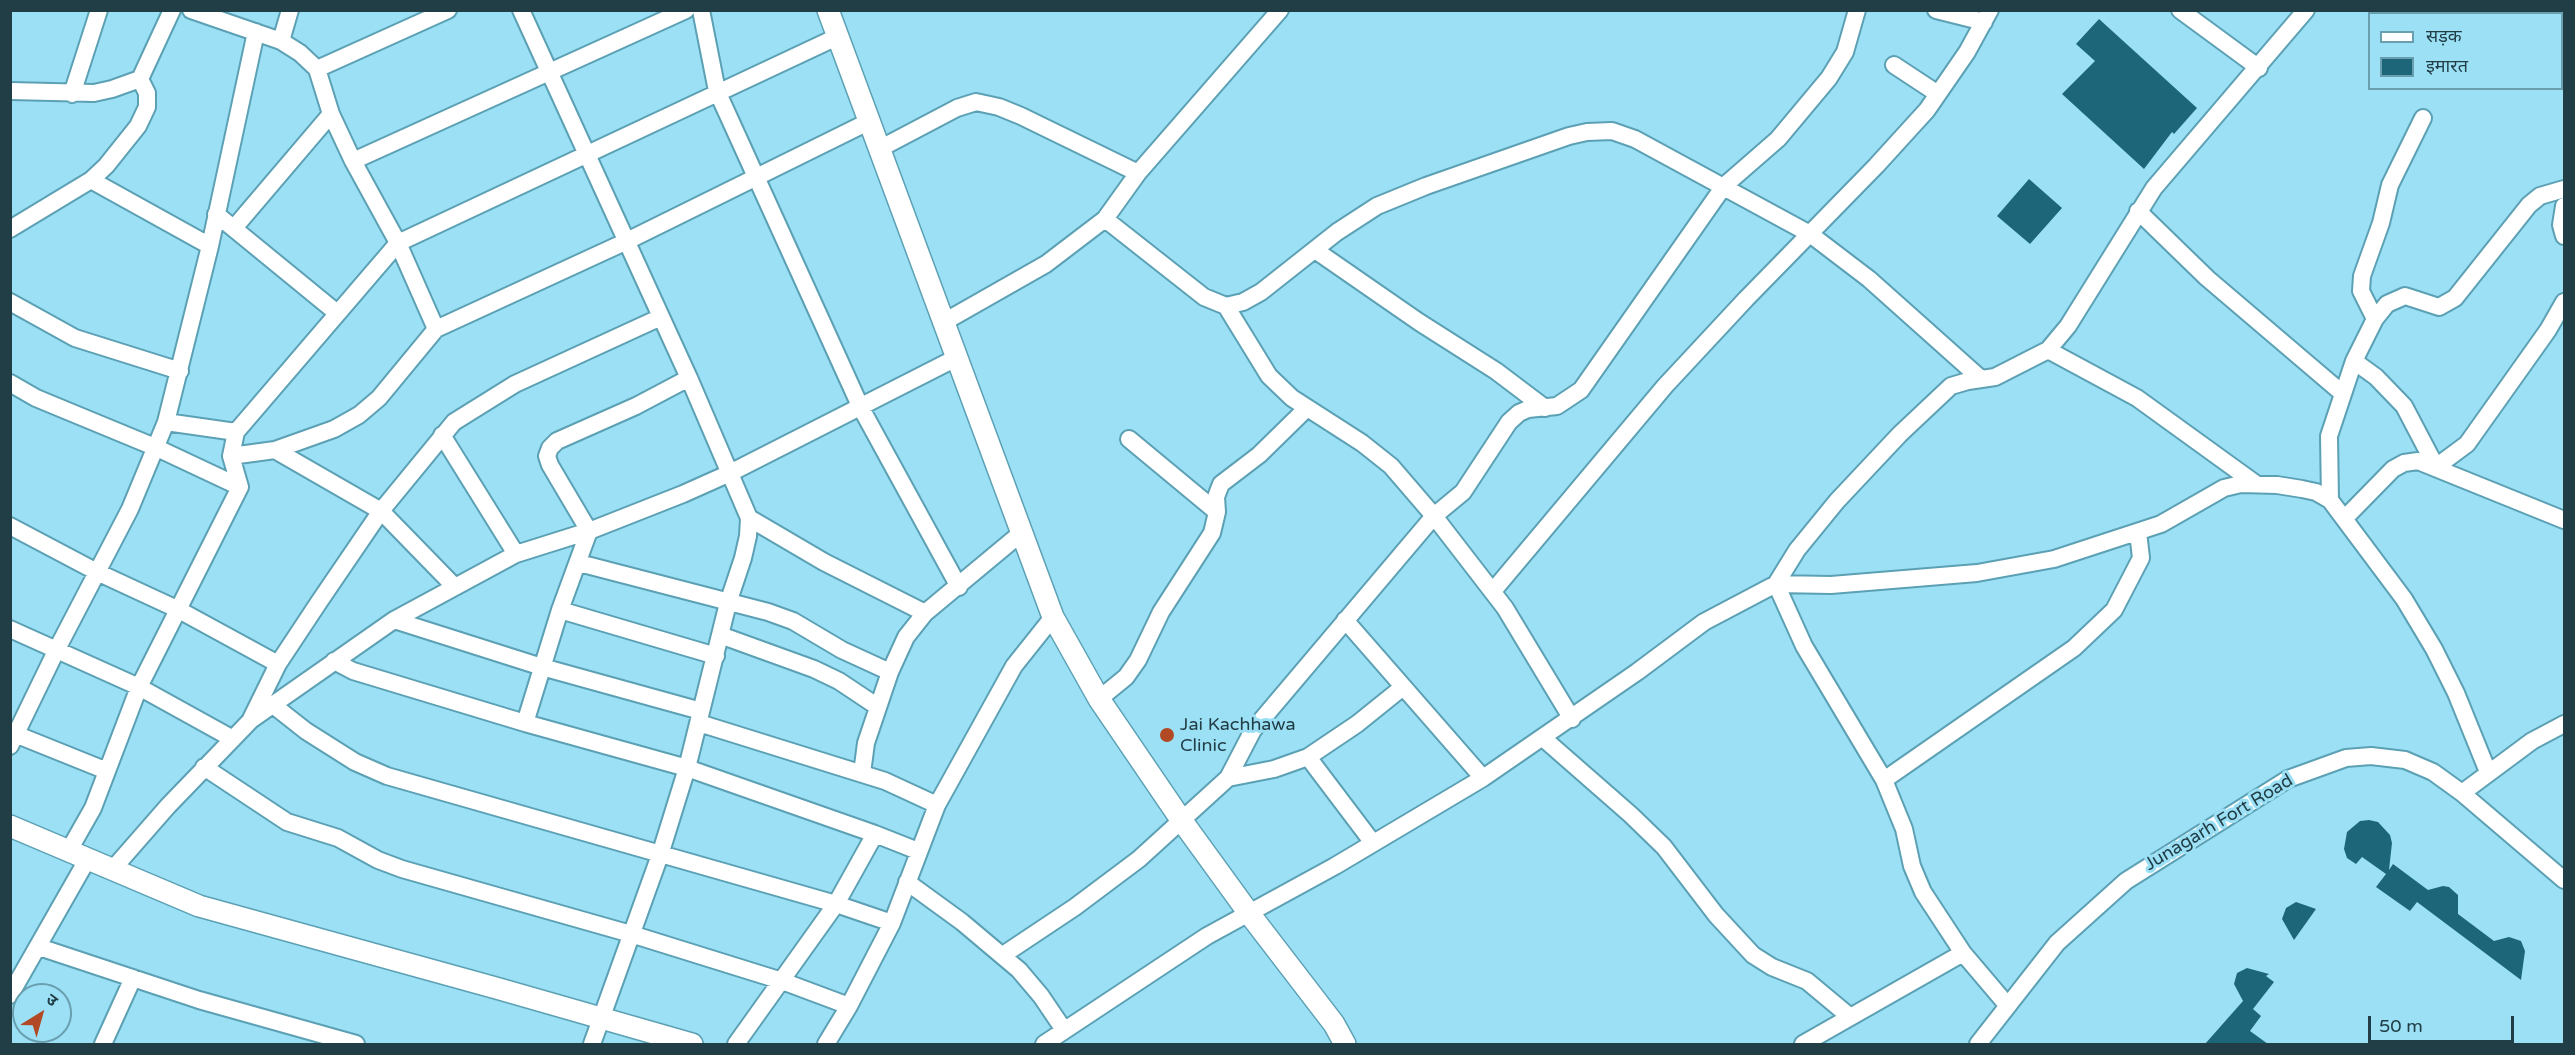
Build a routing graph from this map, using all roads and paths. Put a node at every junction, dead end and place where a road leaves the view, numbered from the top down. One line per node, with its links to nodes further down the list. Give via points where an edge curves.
1 (99, 10): 27 (street)
2 (172, 10): 24 (street)
3 (290, 10): 19 (street)
4 (448, 10): 15 (street)
5 (521, 10): 23 (street)
6 (686, 10): 23 (street)
7 (701, 10): 26 (street)
8 (828, 10): 18 (street)
9 (1280, 10): 35 (street)
10 (1857, 10): 38 (street, via 1845,52 1829,78 1778,139)
11 (1936, 10): 16 (street)
12 (2180, 10): 21 (street)
13 (2306, 10): 21 (street)
14 (199, 12): 17 (street)
15 (418, 16): 22 (street)
16 (1987, 16): 28 (street)
17 (256, 32): 19 (street); 42 (street)
18 (839, 36): 26 (street); 31 (street)
19 (281, 41): 22 (street)
20 (1894, 65): 28 (street)
21 (2259, 68): 41 (street, via 2170,168)
22 (317, 69): 29 (street)
23 (550, 72): 33 (street); 34 (street)
24 (140, 79): 27 (street, via 112,89); 37 (street, via 147,93 147,107 138,126)
25 (10, 91): 27 (street)
26 (717, 92): 33 (street); 36 (street)
27 (72, 94)
28 (1938, 94): 46 (street)
29 (331, 114): 34 (street); 44 (street)
30 (2423, 118): 57 (street, via 2390,185 2362,276 2361,291)
31 (870, 121): 32 (street); 36 (street)
32 (881, 148): 35 (street, via 976,102 999,107); 58 (street)
33 (585, 153): 48 (street); 49 (street)
34 (353, 161): 49 (street)
35 (1138, 173): 43 (street)
36 (756, 177): 48 (street); 68 (street)
37 (91, 180): 45 (street); 50 (street)
38 (1724, 186): 46 (street); 51 (street, via 1635,139 1612,131 1587,132 1377,206); 70 (street, via 1581,390 1557,406)
39 (2565, 189): 57 (street, via 2540,196 2529,205 2456,298 2439,307 2405,296 2387,304)
40 (2565, 206): 47 (street)
41 (2138, 211): 60 (street, via 2068,326); 67 (street, via 2207,278)
42 (216, 214): 44 (street); 50 (street)
43 (1105, 219): 54 (street, via 1204,297); 58 (street, via 1046,264)
44 (234, 228): 55 (street)
45 (10, 229)
46 (1810, 234): 65 (street, via 1869,279); 99 (street, via 1665,386)
47 (2565, 236)
48 (625, 242): 56 (street); 59 (street)
49 (398, 243): 55 (street); 59 (street)
50 (210, 246): 63 (street)
51 (1315, 250): 54 (street, via 1261,292); 70 (street)
52 (10, 302): 63 (street, via 75,338)
53 (2565, 302): 78 (street, via 2467,444)
54 (1226, 306): 69 (street, via 1269,376)
55 (337, 313): 72 (street)
56 (661, 317): 64 (street); 73 (street, via 515,384 454,422)
57 (2375, 319): 62 (street)
58 (944, 322): 61 (street)
59 (436, 329): 76 (street, via 379,398 359,415 334,429)
60 (2048, 350): 65 (street, via 2010,371); 80 (street, via 2137,398)
61 (958, 357): 68 (street); 92 (street)
62 (2354, 361): 67 (street); 78 (street, via 2404,406)
63 (180, 371): 71 (street)
64 (689, 378): 79 (street); 90 (street, via 556,441 550,448 550,465)
65 (1981, 379): 96 (street, via 1951,386 1900,434 1823,517 1784,567)
66 (10, 383): 75 (street, via 36,398)
67 (2342, 393): 82 (street, via 2329,436)
68 (861, 408): 79 (street); 98 (street)
69 (1307, 408): 84 (street, via 1221,484 1216,497); 85 (street, via 1391,466)
70 (1545, 408): 85 (street, via 1528,409 1509,422 1463,492)
71 (166, 422): 72 (street); 75 (street)
72 (236, 432): 77 (street)
73 (442, 435): 83 (street); 93 (street)
74 (1129, 439): 84 (street)
75 (157, 448): 81 (street); 95 (street)
76 (275, 450): 77 (street); 83 (street)
77 (231, 456): 81 (street)
78 (2436, 467): 87 (street, via 2418,461 2393,469); 88 (street)
79 (730, 473): 86 (street); 90 (street)
80 (2256, 484): 82 (street, via 2316,492); 91 (street, via 2224,488 2161,524)
81 (240, 487): 101 (street)
82 (2330, 500): 87 (street)
83 (381, 511): 97 (street); 112 (street)
84 (1217, 512): 117 (street, via 1212,533 1161,612 1138,660)
85 (1434, 516): 99 (street); 106 (street)
86 (749, 518): 100 (street, via 743,558); 103 (street, via 824,562)
87 (2345, 518): 132 (street, via 2404,598 2434,649)
88 (2565, 520)
89 (10, 526): 95 (street)
90 (589, 531): 93 (street); 94 (street)
91 (2138, 532): 96 (street, via 2054,559 1977,573 1831,585); 136 (street, via 2141,558 2114,610 2074,648)
92 (1020, 534): 98 (street); 104 (street)
93 (516, 554): 97 (street)
94 (579, 563): 100 (street); 102 (street)
95 (97, 572): 101 (street); 109 (street)
96 (1776, 584): 121 (street, via 1704,622); 136 (street, via 1804,646)
97 (455, 587): 105 (street)
98 (959, 587): 103 (street)
99 (1493, 591): 121 (street)
100 (728, 603): 108 (street); 114 (street, via 793,621)
101 (178, 610): 112 (street); 115 (street)
102 (560, 610): 110 (street); 113 (street)
103 (925, 613): 114 (street, via 906,637)
104 (1053, 617): 117 (street); 138 (street, via 1014,666)
105 (394, 620): 111 (street); 113 (street)
106 (1345, 620): 116 (street); 134 (street, via 1253,730)
107 (10, 629): 109 (street)
108 (720, 635): 110 (street); 119 (street, via 814,669)
109 (57, 649): 115 (street); 125 (street)
110 (716, 656): 120 (street)
111 (334, 661): 118 (street); 123 (street, via 353,671)
112 (278, 664): 122 (street)
113 (542, 667): 120 (street); 123 (street)
114 (890, 672): 119 (street)
115 (139, 687): 127 (street); 131 (street)
116 (1403, 687): 128 (street); 135 (street)
117 (1099, 699): 139 (street)
118 (273, 705): 122 (street); 144 (street, via 347,758 387,776)
119 (878, 707): 133 (street, via 866,742)
120 (700, 717): 130 (street); 133 (street)
121 (1572, 719): 126 (street)
122 (250, 720): 127 (street)
123 (525, 723): 130 (street)
124 (2565, 724): 132 (street, via 2532,741)
125 (13, 738): 131 (street)
126 (1543, 738): 135 (street); 161 (street, via 1664,847 1716,915 1753,955 1807,981)
127 (233, 739): 129 (street)
128 (1308, 756): 134 (street, via 1274,769); 142 (street)
129 (204, 767): 146 (street); 152 (street, via 287,822 338,838 378,860)
130 (687, 768): 141 (street); 144 (street)
131 (107, 771): 145 (street)
132 (2488, 772): 137 (street)
133 (862, 773): 138 (street)
134 (1228, 778): 139 (street)
135 (1484, 778): 142 (street)
136 (1884, 780): 154 (street, via 1923,892)
137 (2462, 793): 147 (street, Junagarh Fort Road); 160 (street, Junagarh Fort Road, via 2433,772 2405,760 2371,756 2346,758 2288,778 2126,881 2057,943)
138 (937, 806): 143 (street)
139 (1182, 821): 150 (street); 155 (street, via 1075,907)
140 (10, 826): 145 (street)
141 (875, 834): 143 (street); 149 (street)
142 (1373, 843): 150 (street)
143 (918, 851): 148 (street)
144 (660, 855): 149 (street); 152 (street)
145 (77, 856): 146 (street); 153 (street)
146 (112, 870): 162 (street, via 199,906)
147 (2565, 880)
148 (907, 882): 151 (street); 155 (street)
149 (836, 904): 151 (street); 157 (street)
150 (1248, 912): 163 (street); 171 (street)
151 (892, 923): 159 (street)
152 (631, 934): 157 (street); 162 (street)
153 (39, 947): 156 (street); 158 (street)
154 (1963, 953): 160 (street); 161 (street)
155 (1003, 955): 163 (street, via 1041,996)
156 (133, 978): 164 (street); 165 (street)
157 (782, 981): 159 (street); 168 (street)
158 (10, 995)
159 (849, 1006): 169 (street)
160 (2008, 1006): 173 (street, Junagarh Fort Road)
161 (1849, 1016): 172 (street)
162 (603, 1020): 166 (street); 167 (street)
163 (1064, 1030): 170 (street)
164 (103, 1044)
165 (356, 1044)
166 (592, 1044)
167 (692, 1044)
168 (736, 1044)
169 (826, 1044)
170 (1044, 1044)
171 (1345, 1044)
172 (1803, 1044)
173 (1978, 1044)

